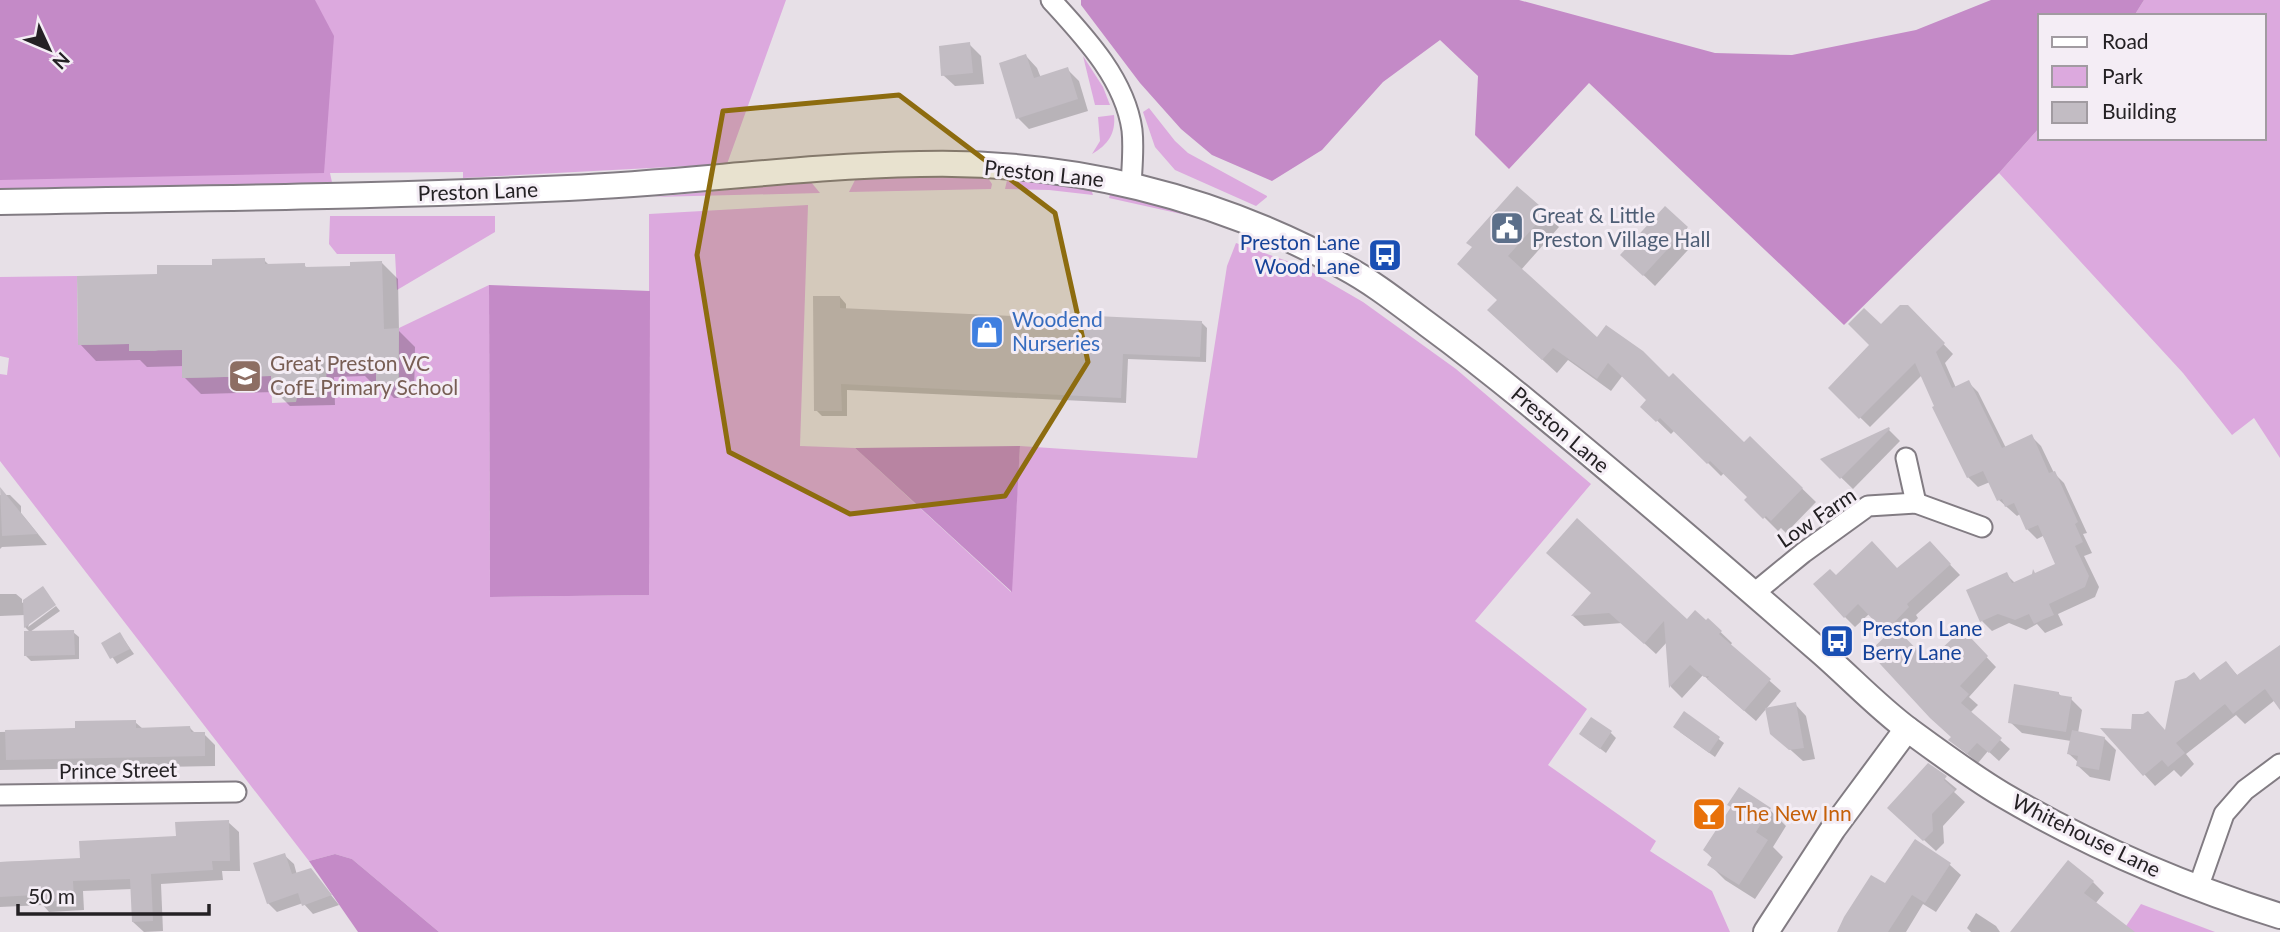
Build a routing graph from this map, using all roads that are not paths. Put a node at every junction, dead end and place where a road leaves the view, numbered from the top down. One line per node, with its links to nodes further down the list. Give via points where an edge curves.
1 (1051, 0): 2 (street, via 1103,63 1122,99 1132,128)
2 (1131, 185): 3 (street, Preston Lane, via 1075,174 929,163 560,189); 7 (street, Preston Lane, via 1207,206 1273,233 1379,288 1529,403)
3 (0, 202)
4 (1906, 458): 5 (street)
5 (1916, 503): 6 (street, Low Farm); 7 (street, Low Farm, via 1868,506)
6 (1982, 527)
7 (1753, 594): 8 (street, Preston Lane)
8 (1907, 729): 12 (street, Whitehouse Lane, via 2000,793 2080,836); 14 (street, via 1833,829)
9 (2280, 764): 12 (street, via 2229,808 2217,829)
10 (236, 792): 11 (street, Prince Street)
11 (0, 795)
12 (2198, 888): 13 (street, Whitehouse Lane)
13 (2280, 916)
14 (1766, 932)

